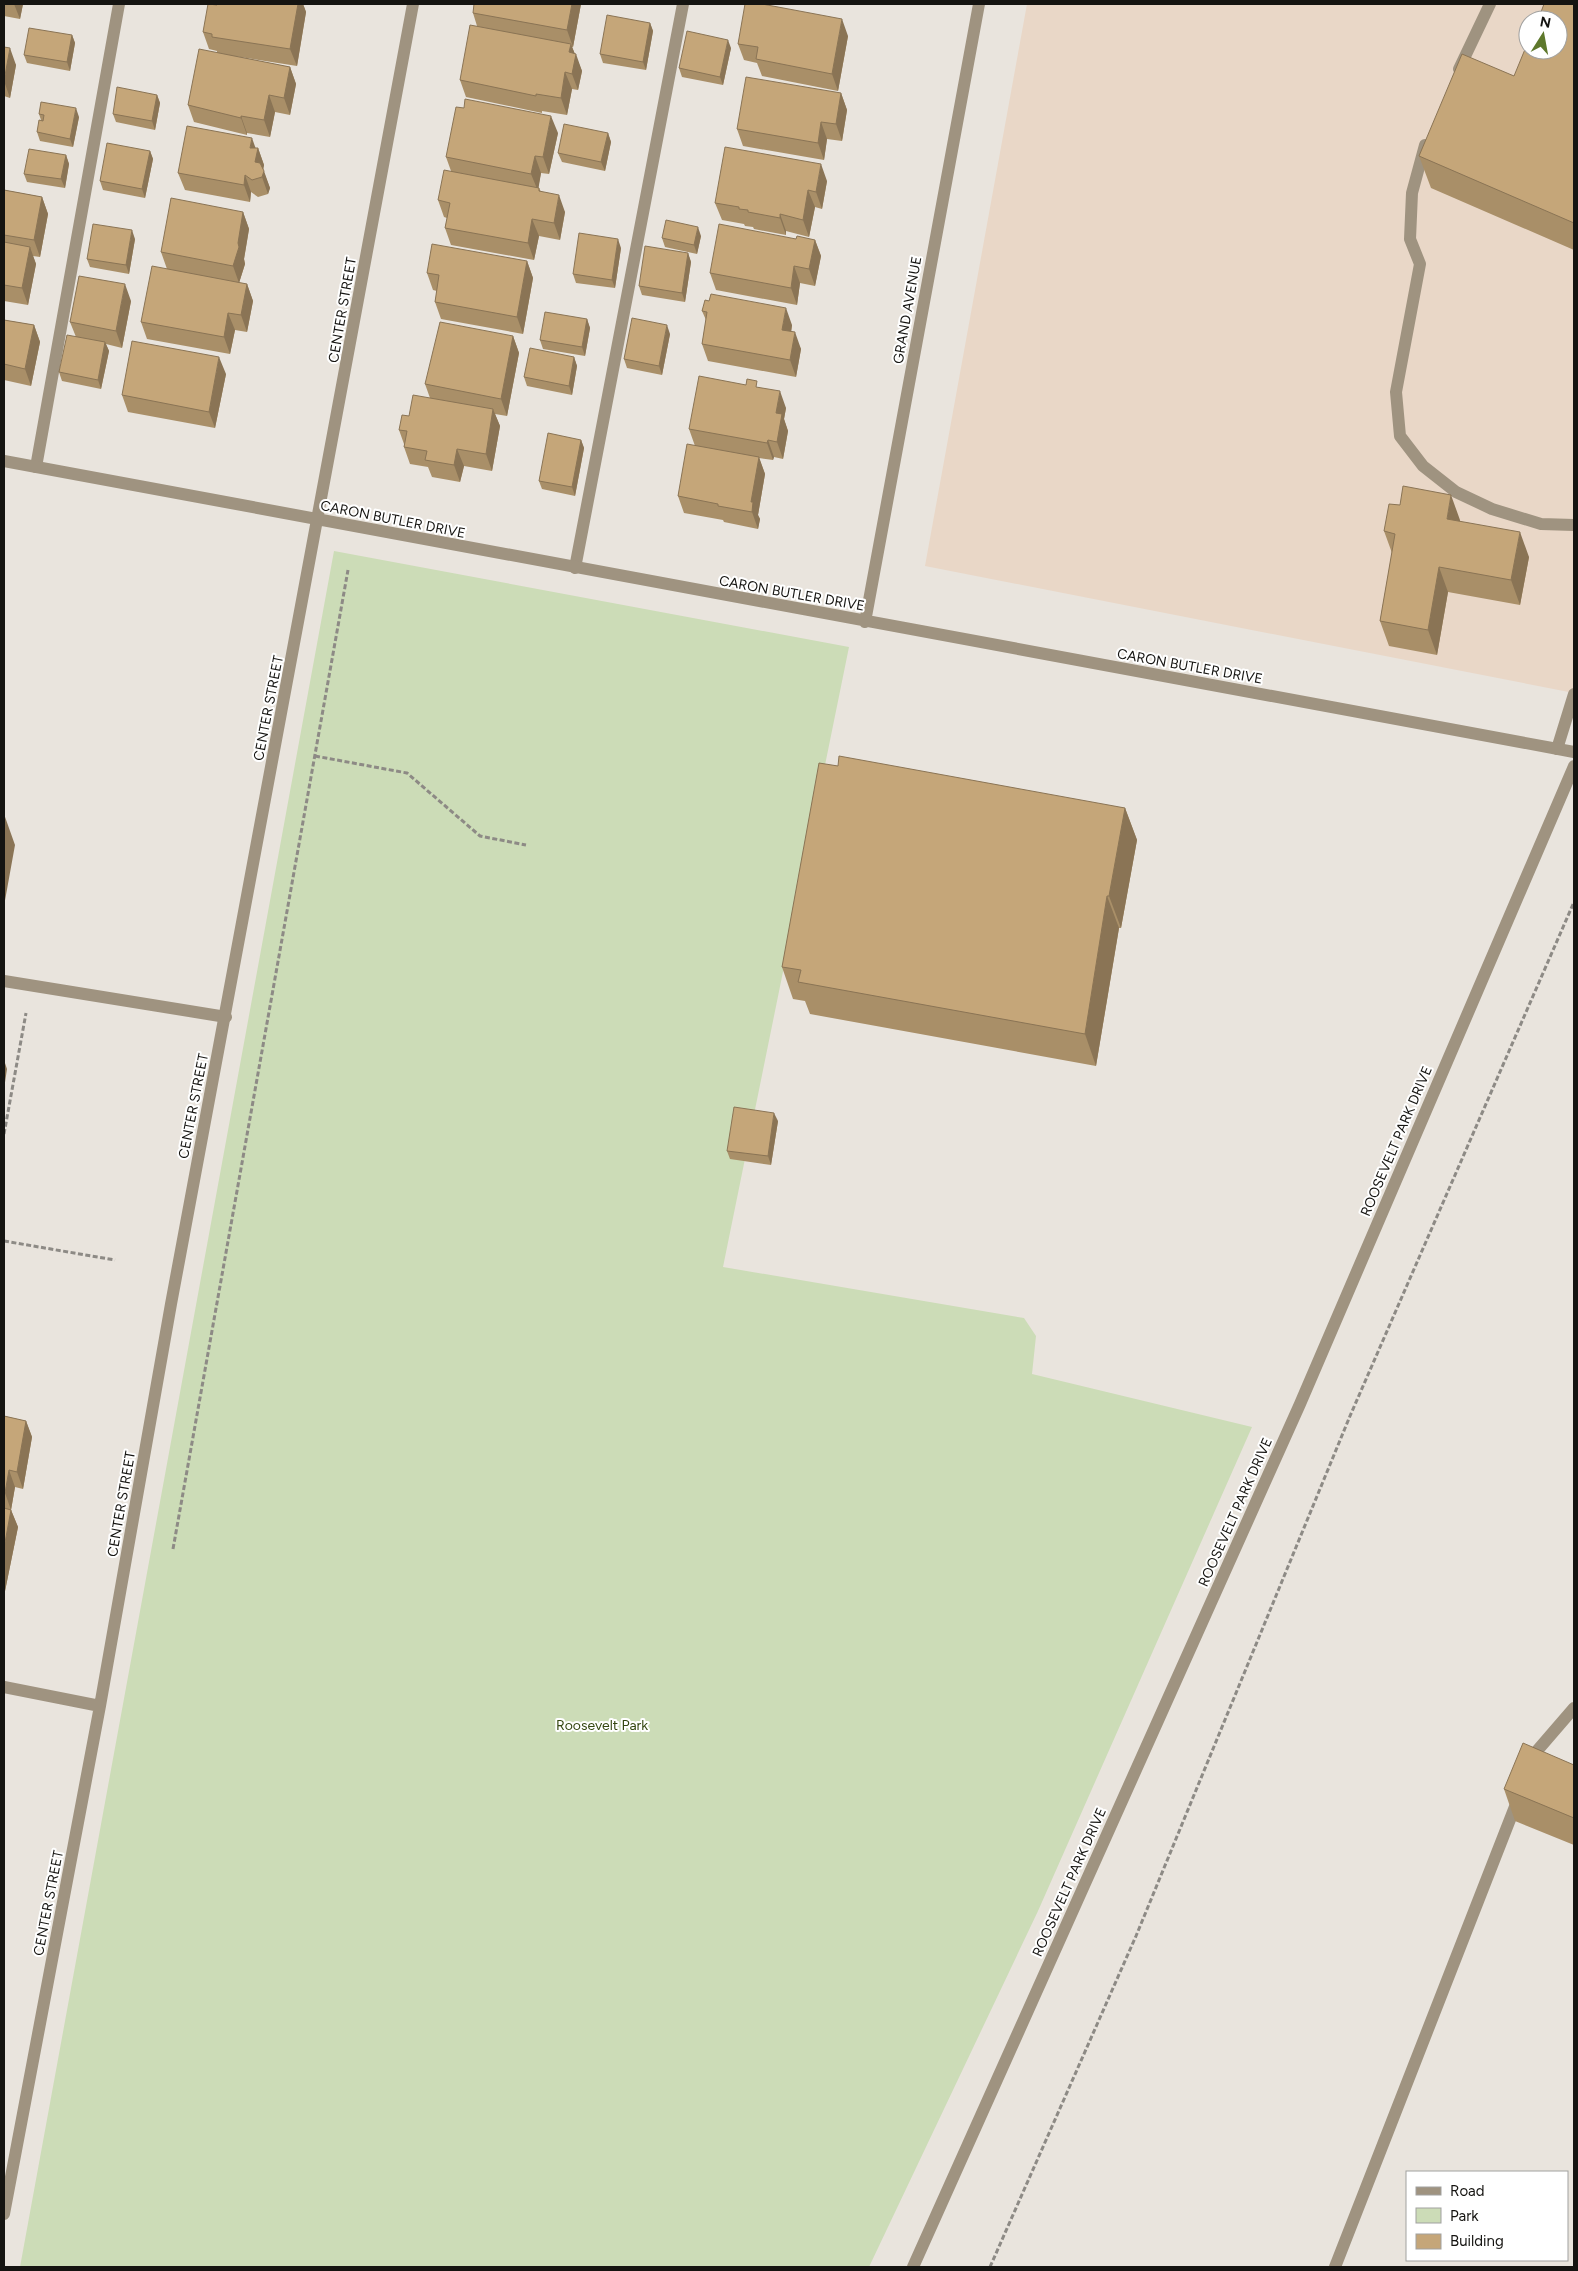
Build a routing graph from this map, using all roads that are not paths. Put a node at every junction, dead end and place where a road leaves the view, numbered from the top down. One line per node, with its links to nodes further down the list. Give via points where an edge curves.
1 (119, 4): 9 (street)
2 (413, 4): 10 (street, CENTER STREET)
3 (683, 4): 12 (street)
4 (979, 4): 13 (street, GRAND AVENUE)
5 (1490, 4): 6 (street)
6 (1454, 81)
7 (1429, 134): 11 (street, via 1412,193 1410,238 1420,264 1396,392 1400,436 1423,466 1456,492 1492,509 1541,524)
8 (4, 461): 9 (street, CARON BUTLER DRIVE)
9 (36, 467): 10 (street, CARON BUTLER DRIVE)
10 (318, 520): 12 (street, CARON BUTLER DRIVE); 19 (street, CENTER STREET)
11 (1574, 526)
12 (575, 568): 13 (street, CARON BUTLER DRIVE)
13 (865, 622): 15 (street, CARON BUTLER DRIVE)
14 (1574, 694): 15 (street)
15 (1557, 749): 16 (street, CARON BUTLER DRIVE)
16 (1574, 752)
17 (1574, 766): 24 (street, ROOSEVELT PARK DRIVE, via 1300,1404)
18 (4, 981): 19 (street)
19 (226, 1017): 21 (street, CENTER STREET)
20 (4, 1687): 21 (street)
21 (100, 1706): 23 (street, CENTER STREET)
22 (1574, 1708): 25 (street, via 1536,1752)
23 (4, 2214)
24 (913, 2267)
25 (1335, 2267)

